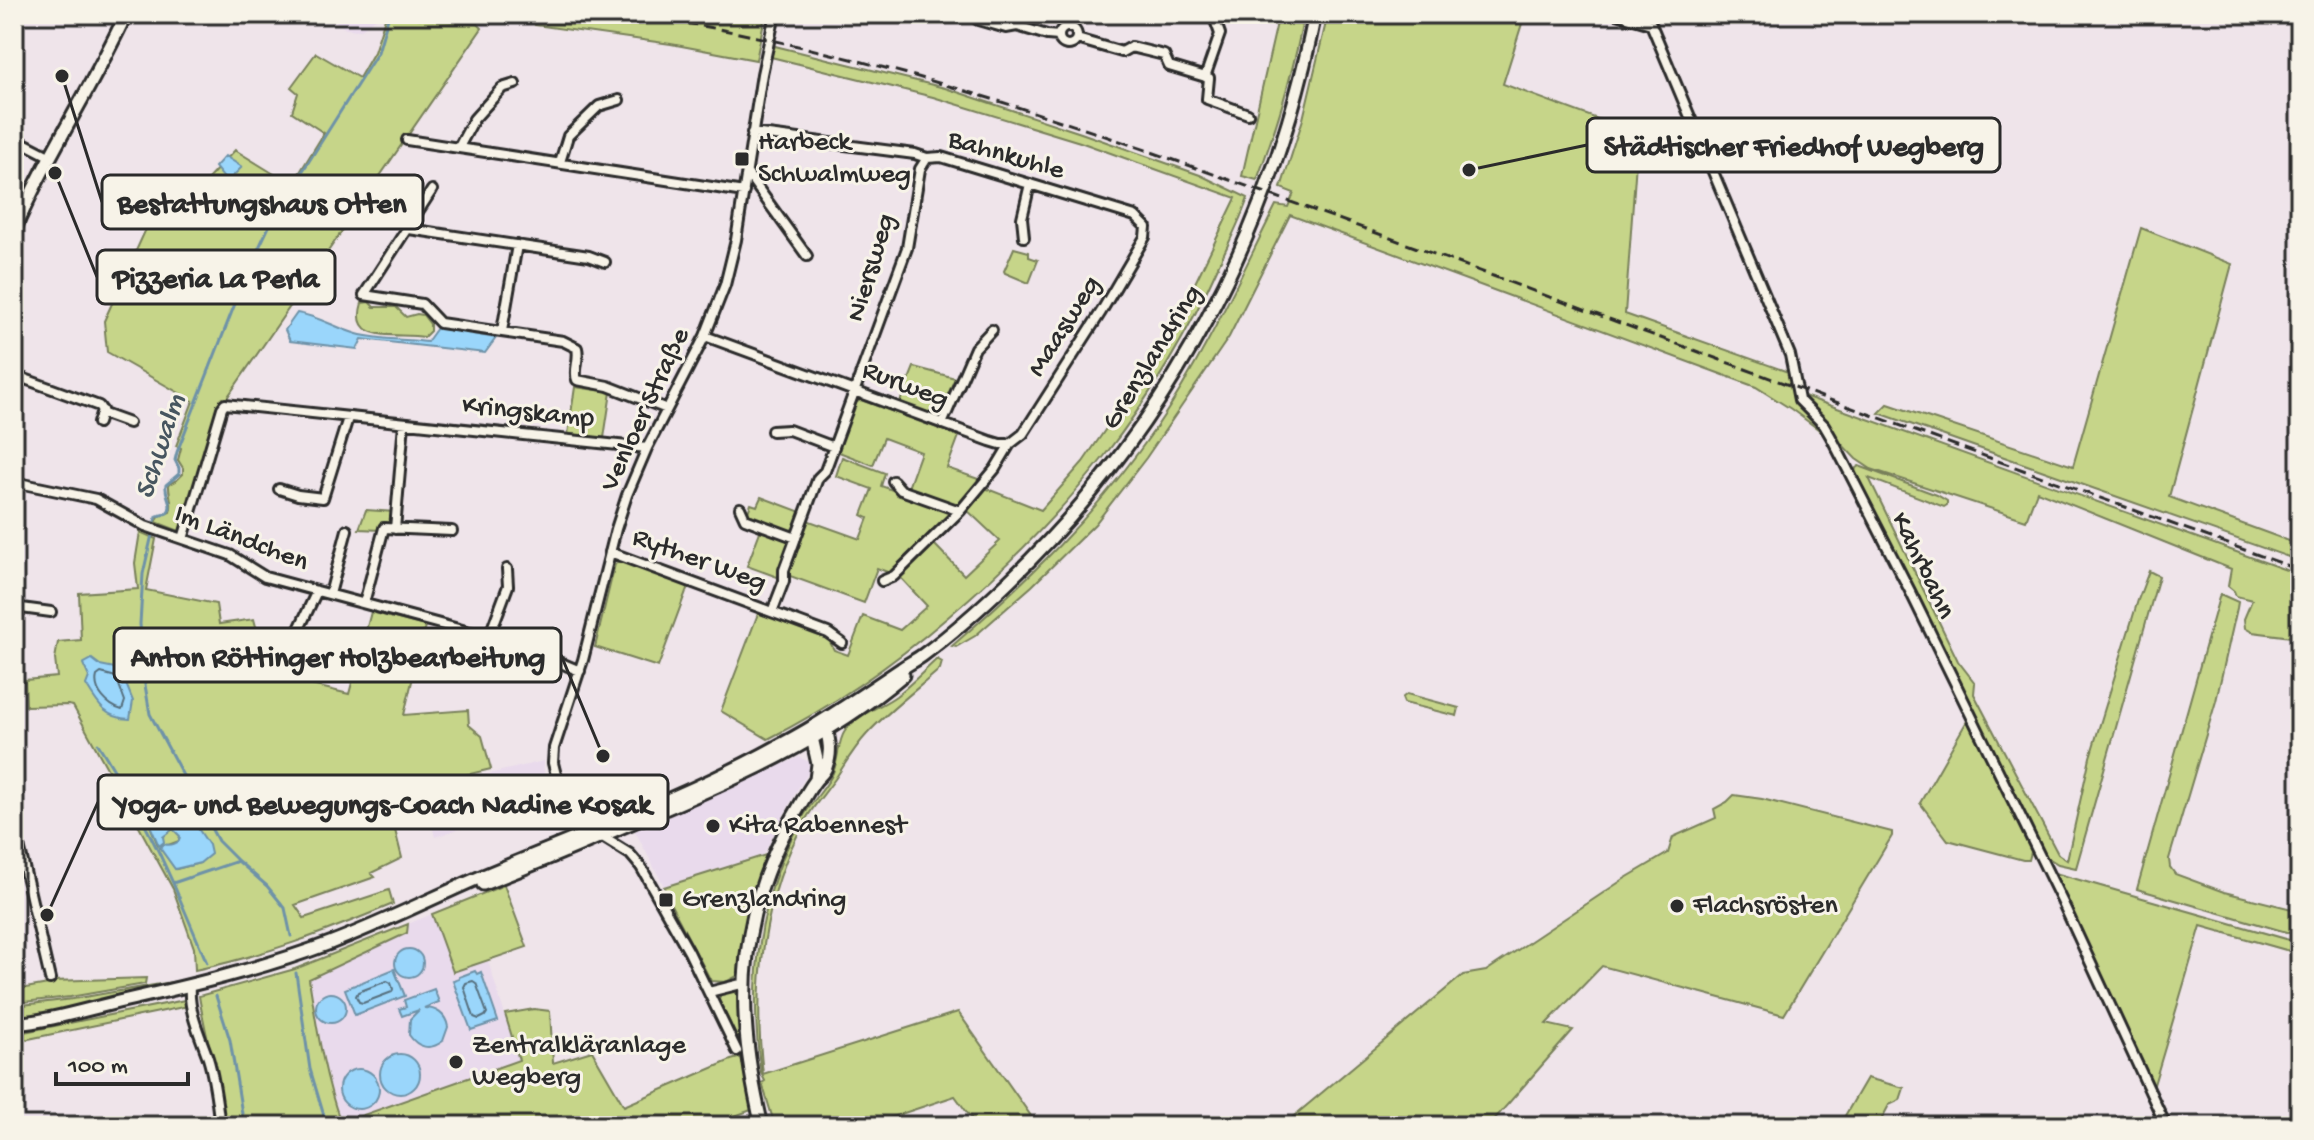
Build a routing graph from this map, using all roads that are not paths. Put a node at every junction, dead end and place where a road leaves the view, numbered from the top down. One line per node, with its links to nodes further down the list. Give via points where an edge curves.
1 (126, 14): 21 (main road)
2 (775, 14): 17 (street, Venloer Straße)
3 (971, 14): 10 (street)
4 (1011, 14): 10 (street)
5 (1220, 14): 13 (street, via 1220,34)
6 (1315, 14): 74 (main road, Grenzlandring, via 1288,125 1259,209 1185,361 1137,434 1077,511 992,597 920,658)
7 (1617, 14): 9 (street)
8 (1656, 14): 9 (street)
9 (1651, 24): 87 (street, Kahrbahn, via 1790,355 1799,400 1824,425 1863,497)
10 (1006, 28): 11 (street)
11 (1059, 36): 12 (street, via 1066,45); 12 (street, via 1070,27)
12 (1077, 39): 13 (street, via 1122,52 1131,47 1164,55 1169,66)
13 (1205, 77): 16 (street, via 1207,99)
14 (515, 84): 20 (street, via 502,88 474,119)
15 (619, 100): 23 (street, via 599,106 568,136)
16 (1248, 114)
17 (752, 133): 22 (street, Bahnkuhle); 24 (street, Venloer Straße)
18 (14, 138): 21 (street)
19 (407, 140): 20 (street)
20 (459, 147): 23 (street)
21 (51, 157): 30 (main road)
22 (927, 158): 25 (street, Bahnkuhle, via 941,157); 39 (street, Niersweg, via 920,169 907,248)
23 (560, 162): 27 (street)
24 (746, 172): 27 (street, Venloer Straße); 33 (street)
25 (1030, 184): 28 (street, Bahnkuhle, via 1135,216); 31 (street, via 1022,218)
26 (432, 190): 29 (street)
27 (744, 192): 37 (street, Venloer Straße, via 732,260)
28 (1146, 227): 48 (street, Maasweg, via 1145,237 1063,374 1023,434)
29 (409, 229): 32 (street); 36 (street, via 364,295 422,304 440,323)
30 (14, 231)
31 (1024, 237)
32 (517, 245): 34 (street); 36 (street)
33 (807, 256)
34 (605, 262)
35 (992, 330): 46 (street, via 975,348)
36 (502, 331): 40 (street, via 563,341 577,348 577,380)
37 (705, 336): 39 (street, Rurweg); 40 (street, Venloer Straße)
38 (14, 375): 41 (street)
39 (854, 391): 46 (street, Rurweg); 49 (street, Ryther Weg)
40 (667, 409): 50 (street, Venloer Straße)
41 (102, 410): 43 (street); 44 (street)
42 (348, 418): 45 (street, Kringskamp); 53 (street, via 323,498); 60 (street, Kringskamp, via 225,404)
43 (98, 423)
44 (129, 423)
45 (404, 423): 50 (street, Kringskamp); 56 (street)
46 (942, 424): 48 (street, Rurweg)
47 (772, 431): 49 (street, via 789,430)
48 (1010, 444): 55 (street)
49 (834, 447): 59 (street, Ryther Weg)
50 (647, 448): 61 (street, Venloer Straße)
51 (893, 481): 55 (street, via 901,490)
52 (14, 482): 60 (street, Im Ländchen, via 96,499 145,526)
53 (279, 489)
54 (740, 508): 59 (street, Ryther Weg, via 745,519)
55 (960, 511): 63 (street, via 894,576)
56 (395, 529): 58 (street); 66 (street, via 384,528)
57 (347, 530): 65 (street, Im Ländchen)
58 (452, 531)
59 (796, 538): 69 (street, Ryther Weg)
60 (183, 539): 64 (street, Im Ländchen, via 230,555 265,577)
61 (610, 552): 69 (street, Ryther Weg); 73 (street, Venloer Straße)
62 (507, 569): 70 (street, via 508,586)
63 (882, 581)
64 (317, 591): 65 (street, Im Ländchen); 72 (street, Im Ländchen)
65 (330, 594): 66 (street, Im Ländchen)
66 (364, 603): 70 (street, Im Ländchen)
67 (14, 607): 68 (street)
68 (51, 612)
69 (772, 612): 71 (street, Ryther Weg)
70 (489, 637): 73 (street, Im Ländchen)
71 (842, 643)
72 (290, 648)
73 (580, 671): 78 (street, Venloer Straße, via 553,763 560,791)
74 (825, 725): 75 (main road, Grenzlandring); 76 (main road, via 827,765)
75 (811, 733): 76 (main road, via 818,764); 78 (main road, Grenzlandring, via 724,783)
76 (815, 781): 80 (main road, via 768,870 751,928)
77 (14, 824): 79 (street)
78 (598, 833): 81 (main road, Grenzlandring, via 497,879 311,950); 82 (street, Venloer Straße, via 641,867)
79 (50, 979)
80 (745, 983): 82 (street); 86 (main road, via 746,1049)
81 (190, 986): 83 (main road, Grenzlandring); 85 (street)
82 (709, 992): 84 (street, Venloer Straße)
83 (17, 1025)
84 (737, 1051)
85 (220, 1126)
86 (762, 1126)
87 (2166, 1126)

